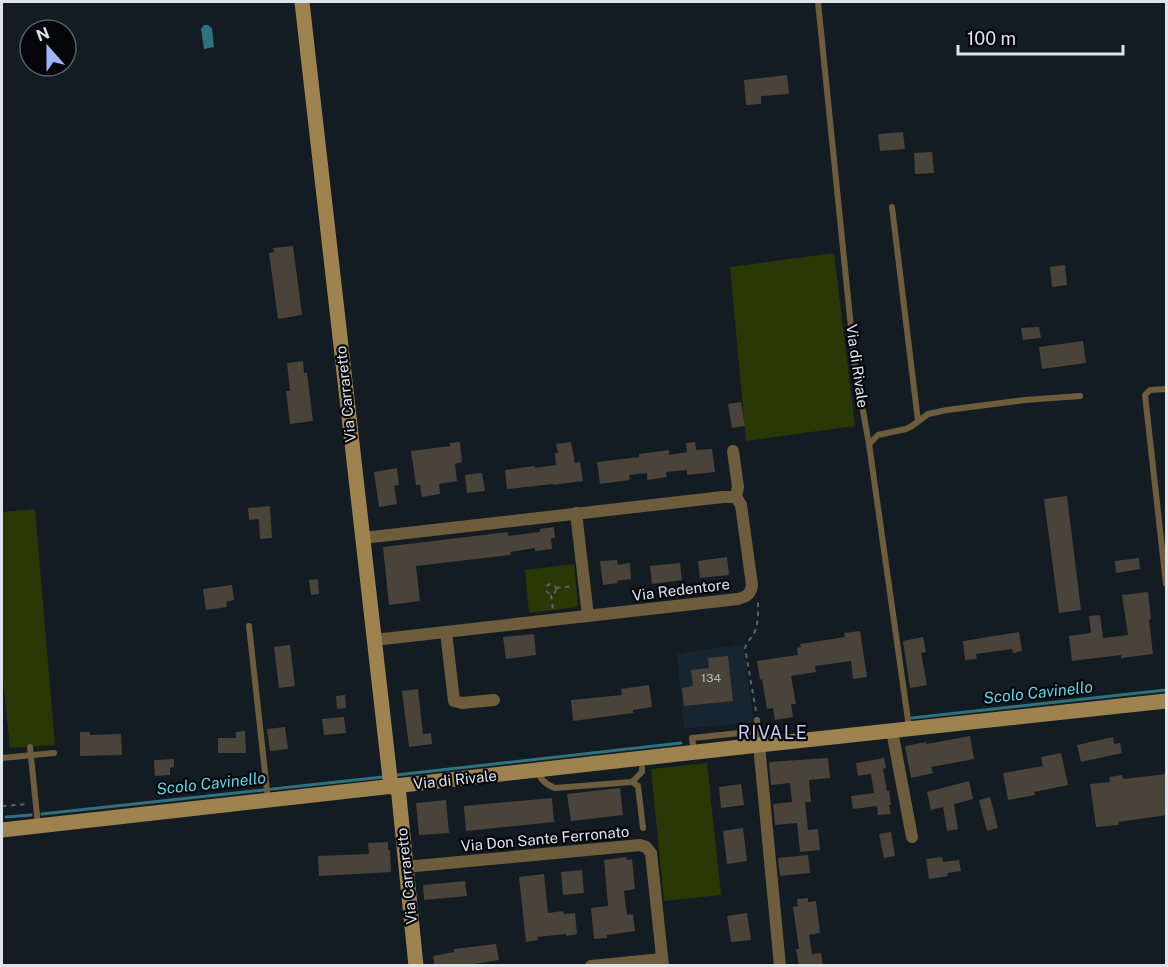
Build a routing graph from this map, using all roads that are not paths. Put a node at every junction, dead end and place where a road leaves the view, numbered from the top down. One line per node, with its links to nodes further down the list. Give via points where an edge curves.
1 (302, 2): 11 (street, Via Carraretto)
2 (818, 2): 7 (lane, Via di Rivale, via 855,367)
3 (892, 207): 6 (lane)
4 (1167, 389): 12 (lane, via 1150,390 1145,395)
5 (1080, 396): 6 (lane, via 947,410)
6 (918, 421): 7 (lane, via 906,429 878,435)
7 (869, 444): 20 (lane, Via di Rivale)
8 (733, 451): 9 (street, Via Redentore)
9 (736, 498): 10 (street); 13 (street, Via Redentore, via 741,505 752,580 748,594 738,599)
10 (576, 513): 11 (street); 13 (street)
11 (363, 538): 16 (street, Via Carraretto)
12 (1167, 584)
13 (588, 616): 15 (street, Via Redentore)
14 (249, 626): 31 (lane)
15 (446, 632): 16 (street, Via Redentore); 17 (street, via 454,701)
16 (374, 640): 30 (street, Via Carraretto)
17 (494, 700)
18 (1167, 701): 20 (street, Via di Rivale)
19 (757, 720): 22 (lane)
20 (909, 729): 21 (street, Via di Rivale)
21 (892, 731): 22 (street, Via di Rivale); 35 (street)
22 (759, 738): 27 (street, Via di Rivale); 40 (street)
23 (30, 747): 25 (lane)
24 (54, 753): 25 (lane)
25 (30, 756): 26 (lane); 32 (lane)
26 (2, 758)
27 (642, 764): 28 (street, Via di Rivale); 29 (lane, via 642,772)
28 (538, 770): 29 (lane, via 542,779 555,788); 30 (street, Via di Rivale)
29 (633, 782): 34 (lane, Via Don Sante Ferronato, via 638,786)
30 (394, 787): 31 (street, Via di Rivale); 36 (street, Via Carraretto)
31 (268, 797): 32 (street, Via di Rivale)
32 (38, 825): 33 (street, Via di Rivale)
33 (2, 828)
34 (643, 828)
35 (912, 837)
36 (405, 867): 37 (street, Via Don Sante Ferronato, via 646,847 651,853); 38 (street, Via Carraretto)
37 (663, 962): 39 (street, Via Don Sante Ferronato)
38 (416, 966)
39 (591, 966)
40 (780, 966)

